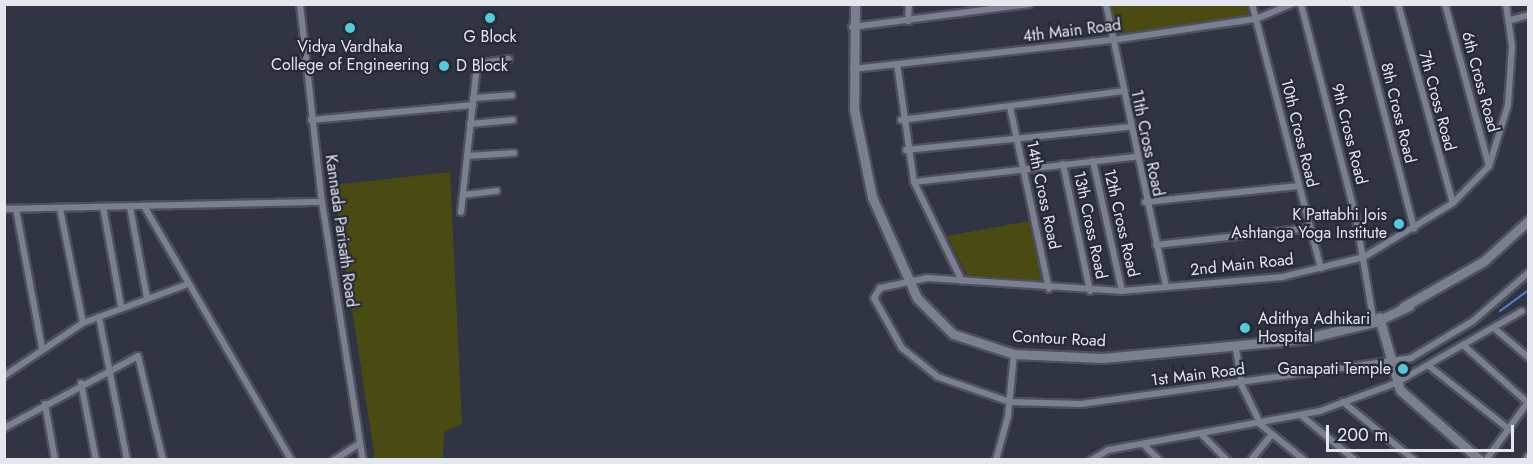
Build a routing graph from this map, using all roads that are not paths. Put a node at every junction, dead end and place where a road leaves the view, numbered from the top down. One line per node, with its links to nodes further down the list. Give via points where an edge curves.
1 (300, 4): 26 (street, Kannada Parisath Road)
2 (855, 4): 17 (main road, Contour Road)
3 (909, 4): 16 (street)
4 (1030, 4): 16 (street)
5 (1106, 4): 18 (street, 11th Cross Road)
6 (1252, 4): 14 (street, 10th Cross Road)
7 (1292, 4): 14 (street, 4th Main Road)
8 (1301, 4): 58 (street, 9th Cross Road)
9 (1356, 4): 56 (street, 8th Cross Road)
10 (1398, 4): 46 (street, 7th Cross Road)
11 (1444, 4): 38 (street, 6th Cross Road)
12 (1506, 4): 15 (street, 2nd Main Road)
13 (1528, 15): 15 (street)
14 (1256, 19): 18 (street, 4th Main Road); 41 (street, 10th Cross Road)
15 (1511, 20): 38 (street, 2nd Main Road, via 1508,105)
16 (908, 21): 17 (street)
17 (852, 27): 21 (main road, Contour Road)
18 (1113, 40): 20 (street, 4th Main Road); 22 (street, 11th Cross Road)
19 (509, 59): 24 (street, via 479,61)
20 (897, 64): 21 (street, 4th Main Road); 28 (street)
21 (852, 69): 62 (main road, Contour Road, via 860,153)
22 (1123, 91): 25 (street); 30 (street, 11th Cross Road)
23 (512, 95): 24 (street)
24 (473, 101): 26 (street); 29 (street)
25 (1010, 107): 28 (street); 31 (street, 14th Cross Road)
26 (311, 120): 44 (street, Kannada Parisath Road)
27 (513, 120): 29 (street)
28 (902, 120): 32 (street)
29 (471, 124): 34 (street)
30 (1130, 127): 31 (street); 35 (street, 11th Cross Road)
31 (1017, 138): 32 (street); 39 (street, 14th Cross Road)
32 (906, 150): 40 (street)
33 (514, 153): 34 (street)
34 (467, 156): 43 (street)
35 (1135, 157): 36 (street); 45 (street, 11th Cross Road)
36 (1093, 161): 37 (street); 67 (street, 12th Cross Road)
37 (1063, 164): 39 (street); 66 (street, 13th Cross Road)
38 (1489, 166): 46 (street, 2nd Main Road)
39 (1024, 170): 40 (street); 65 (street, 14th Cross Road)
40 (914, 182): 61 (street)
41 (1298, 186): 45 (street); 55 (street, 10th Cross Road)
42 (497, 191): 43 (street)
43 (463, 195): 53 (street)
44 (322, 202): 47 (street); 97 (street, Kannada Parisath Road)
45 (1145, 202): 57 (street, 11th Cross Road)
46 (1453, 204): 56 (street, 2nd Main Road)
47 (144, 206): 49 (street); 63 (street)
48 (103, 207): 49 (street); 52 (street); 69 (street)
49 (129, 207): 68 (street)
50 (4, 209): 51 (street)
51 (16, 209): 52 (street); 76 (street)
52 (60, 209): 73 (street)
53 (461, 212)
54 (1528, 220): 72 (main road, Contour Road, via 1484,261 1409,306)
55 (1310, 228): 57 (street); 59 (street, 10th Cross Road)
56 (1414, 229): 58 (street, 2nd Main Road)
57 (1156, 245): 64 (street, 11th Cross Road)
58 (1364, 257): 59 (street, 2nd Main Road); 72 (street, 9th Cross Road)
59 (1322, 268): 64 (street, 2nd Main Road, via 1282,277)
60 (1528, 273): 80 (street, 1st Main Road, via 1473,321 1423,353)
61 (962, 281): 62 (street, 2nd Main Road); 65 (street, 2nd Main Road)
62 (908, 282): 78 (main road, Contour Road, via 953,334); 87 (street, 1st Main Road, via 880,288 874,297 902,348 938,377)
63 (185, 285): 68 (street); 103 (street)
64 (1166, 286): 67 (street, 2nd Main Road)
65 (1048, 289): 66 (street, 2nd Main Road)
66 (1090, 291): 67 (street, 2nd Main Road)
67 (1122, 291)
68 (147, 298): 69 (street)
69 (121, 306): 71 (street)
70 (1522, 311): 74 (street)
71 (99, 317): 73 (street); 82 (street)
72 (1376, 317): 77 (main road, Contour Road, via 1347,328); 80 (main road)
73 (83, 323): 76 (street)
74 (1494, 328): 75 (street); 79 (street)
75 (1463, 345): 81 (street); 89 (street)
76 (42, 348): 83 (street)
77 (1236, 349): 78 (main road, Contour Road, via 1103,358); 86 (street)
78 (1014, 354): 87 (street)
79 (1528, 357)
80 (1389, 363): 85 (main road); 86 (street, 1st Main Road)
81 (1429, 366): 85 (street); 94 (street)
82 (110, 367): 84 (street); 101 (street); 102 (street, via 138,356)
83 (4, 376)
84 (81, 383): 90 (street); 100 (street)
85 (1396, 384): 88 (street); 114 (main road)
86 (1242, 386): 87 (street, 1st Main Road, via 1081,404); 92 (street)
87 (1010, 402): 106 (street)
88 (1342, 402): 91 (street); 113 (street)
89 (1528, 403): 94 (street)
90 (45, 404): 93 (street); 99 (street)
91 (1302, 416): 92 (street); 112 (street)
92 (1261, 425): 95 (street); 96 (street)
93 (4, 428)
94 (1510, 430): 115 (street)
95 (1272, 434): 110 (street); 111 (street)
96 (1203, 436): 98 (street); 109 (street)
97 (359, 444): 104 (street); 105 (street, Kannada Parisath Road)
98 (1143, 446): 107 (street); 108 (street)
99 (56, 459)
100 (96, 459)
101 (127, 459)
102 (163, 459)
103 (291, 459)
104 (334, 459)
105 (363, 459)
106 (996, 459)
107 (1091, 459)
108 (1159, 459)
109 (1227, 459)
110 (1251, 459)
111 (1304, 459)
112 (1355, 459)
113 (1414, 459)
114 (1480, 459)
115 (1486, 459)

